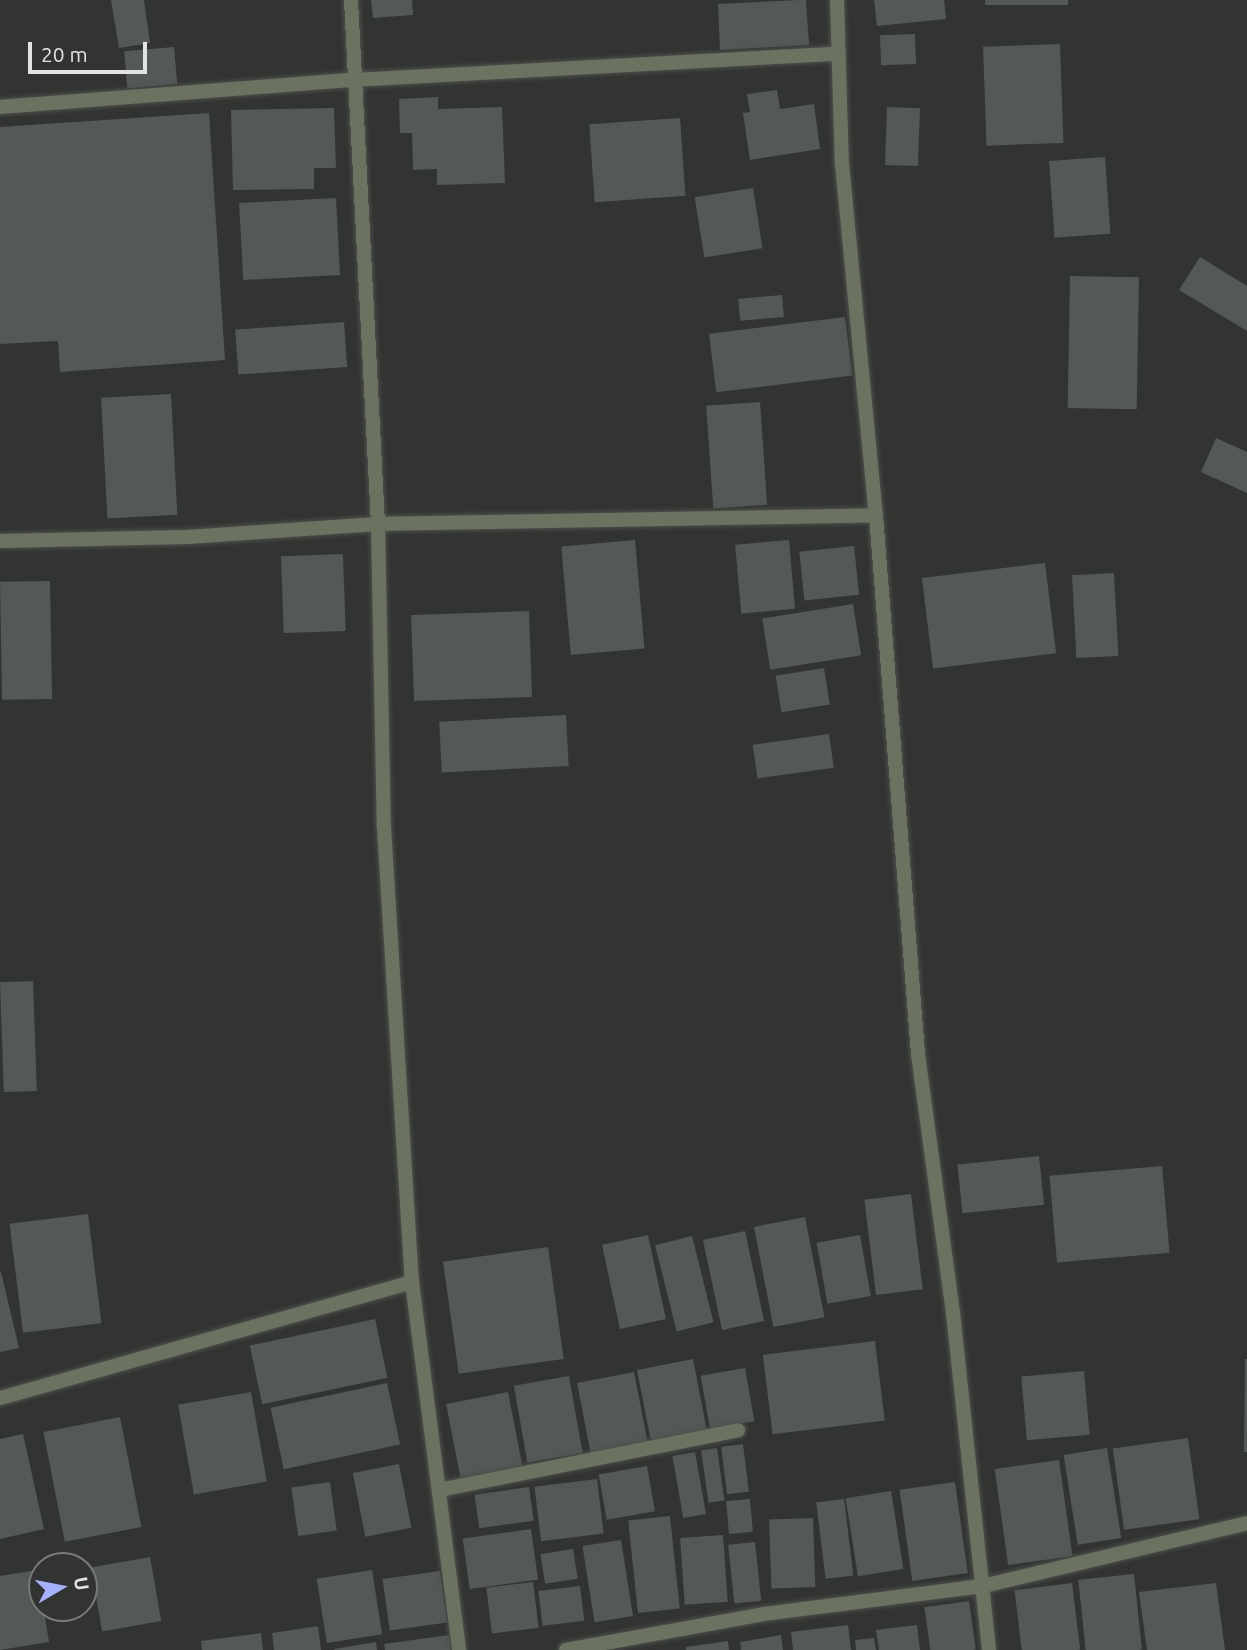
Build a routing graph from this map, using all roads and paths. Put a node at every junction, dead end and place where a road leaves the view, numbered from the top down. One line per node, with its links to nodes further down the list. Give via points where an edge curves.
1 (351, 0): 4 (street)
2 (837, 0): 3 (street)
3 (838, 54): 4 (street); 6 (street, via 842,164)
4 (353, 80): 5 (street); 7 (street)
5 (0, 107)
6 (876, 515): 7 (street); 14 (street, via 918,1054)
7 (378, 524): 8 (street, via 187,537); 9 (street, via 384,827)
8 (0, 541)
9 (412, 1282): 10 (street); 12 (street)
10 (0, 1398)
11 (738, 1430): 12 (street)
12 (439, 1490): 15 (street)
13 (1247, 1523): 14 (street)
14 (983, 1586): 16 (street, via 764,1614); 17 (street)
15 (459, 1650)
16 (566, 1650)
17 (989, 1650)

